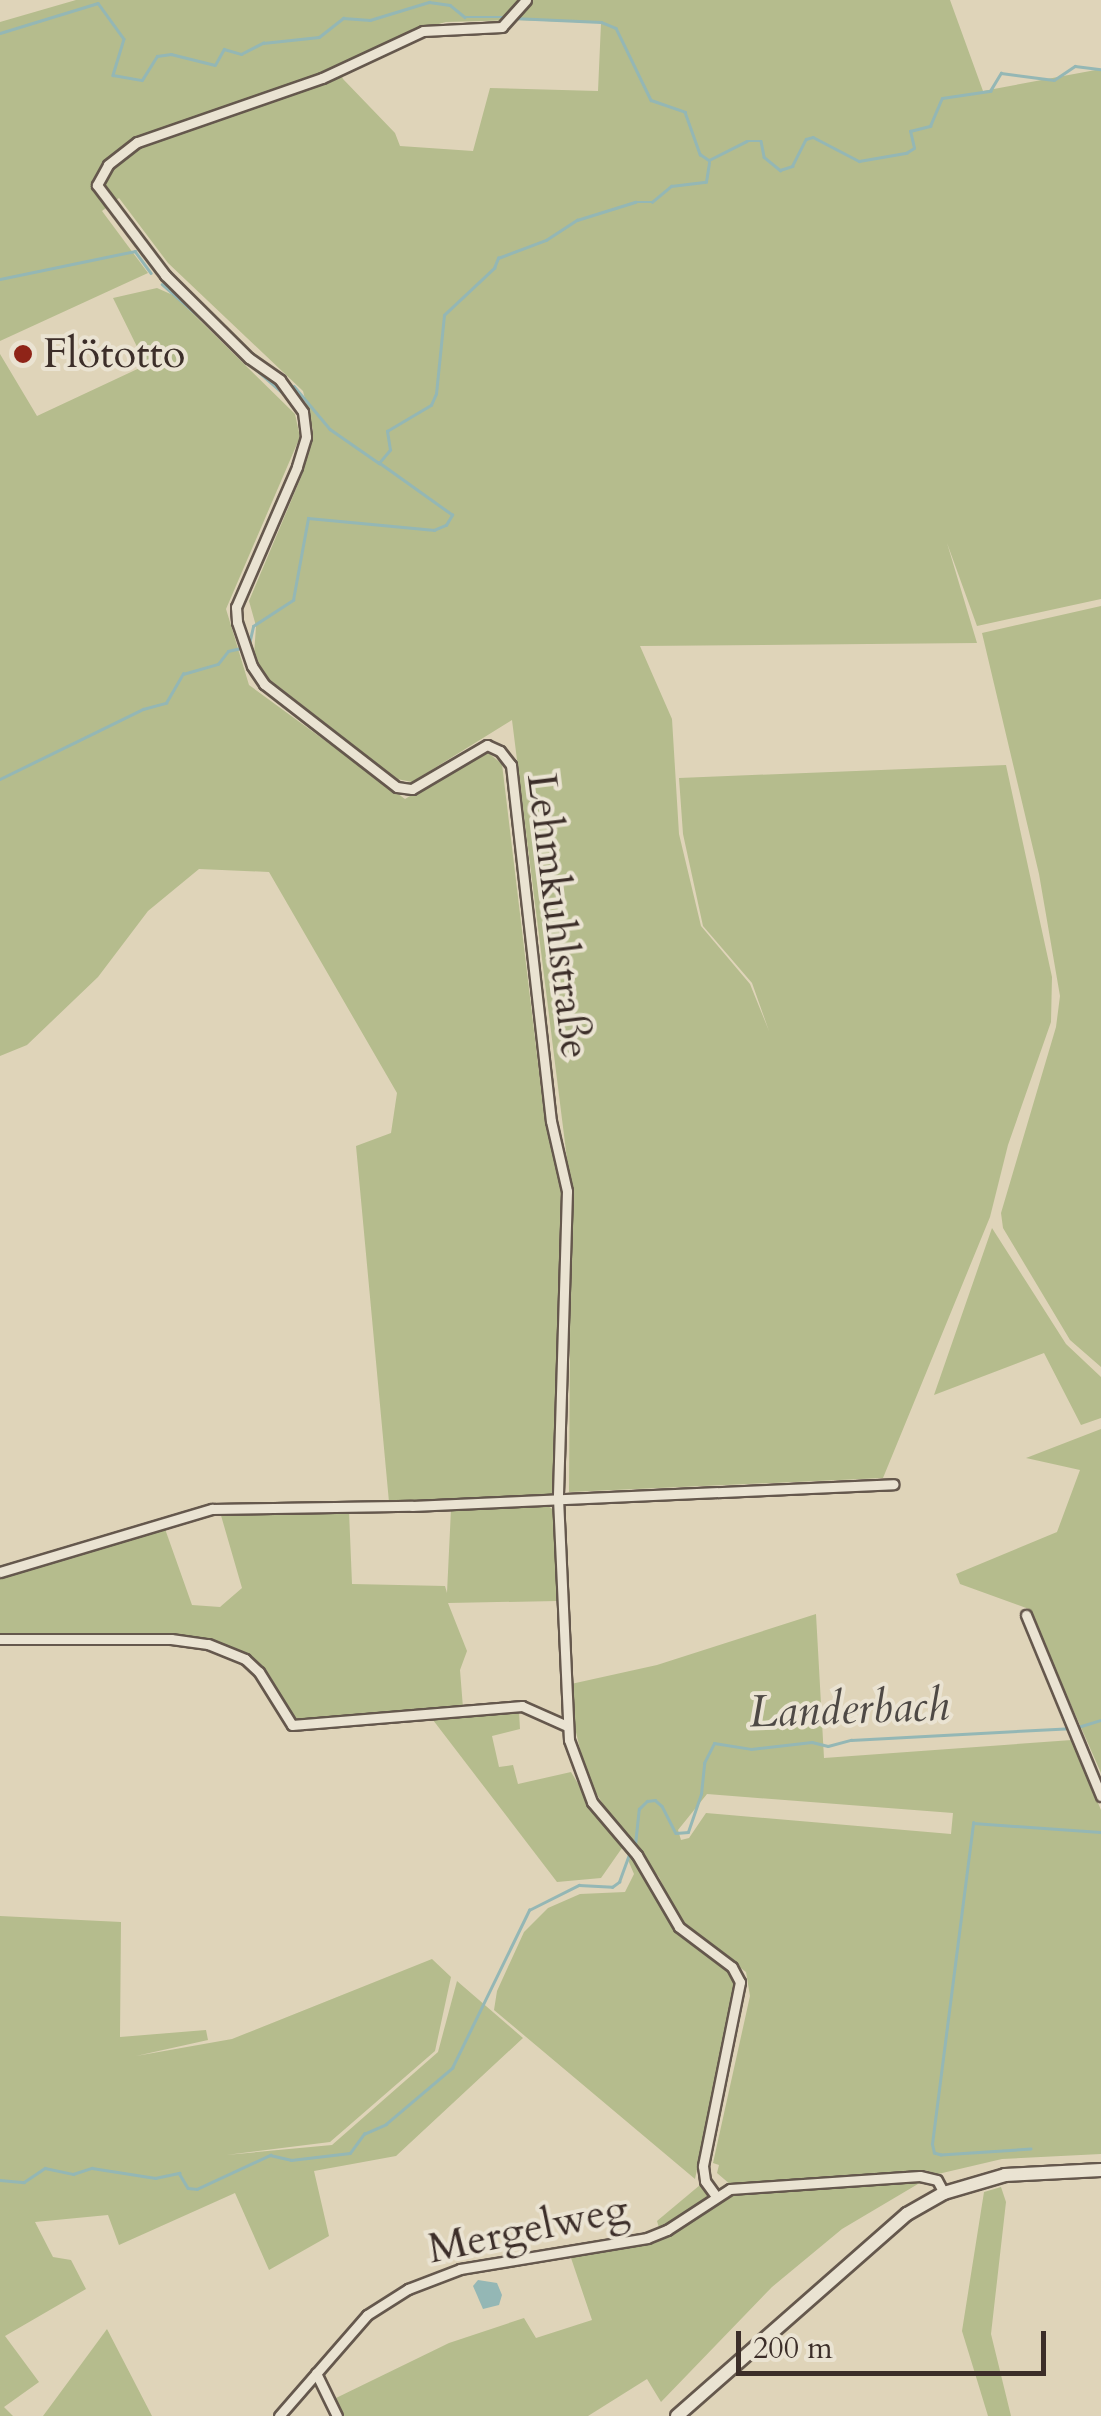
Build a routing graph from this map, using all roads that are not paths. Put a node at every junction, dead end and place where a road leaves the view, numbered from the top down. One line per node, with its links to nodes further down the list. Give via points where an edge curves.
1 (524, 3): 3 (street, Lehmkuhlstraße, via 495,30 448,26 422,32 322,78 136,142 108,164 97,184 164,275 280,380 303,412 306,438 297,467 236,607 264,684 397,787 412,789 487,745 511,765 551,1121 567,1191)
2 (893, 1484): 3 (street)
3 (558, 1498): 4 (street, via 212,1508); 7 (street, Lehmkuhlstraße)
4 (0, 1572)
5 (1026, 1615): 8 (street)
6 (0, 1638): 7 (street, via 208,1644 259,1672 292,1725 522,1706)
7 (567, 1726): 11 (street, Lehmkuhlstraße, via 581,1779 606,1823 637,1854 679,1927 732,1967 740,1982 703,2166)
8 (1101, 1796)
9 (1101, 2170): 10 (main road, via 1005,2174)
10 (944, 2193): 11 (street, via 937,2180 920,2176); 15 (main road, via 884,2231)
11 (716, 2196): 12 (street, Mergelweg, via 647,2238 460,2269 408,2289 368,2315)
12 (316, 2372): 13 (street, Mergelweg); 14 (street)
13 (279, 2416)
14 (337, 2416)
15 (677, 2416)

